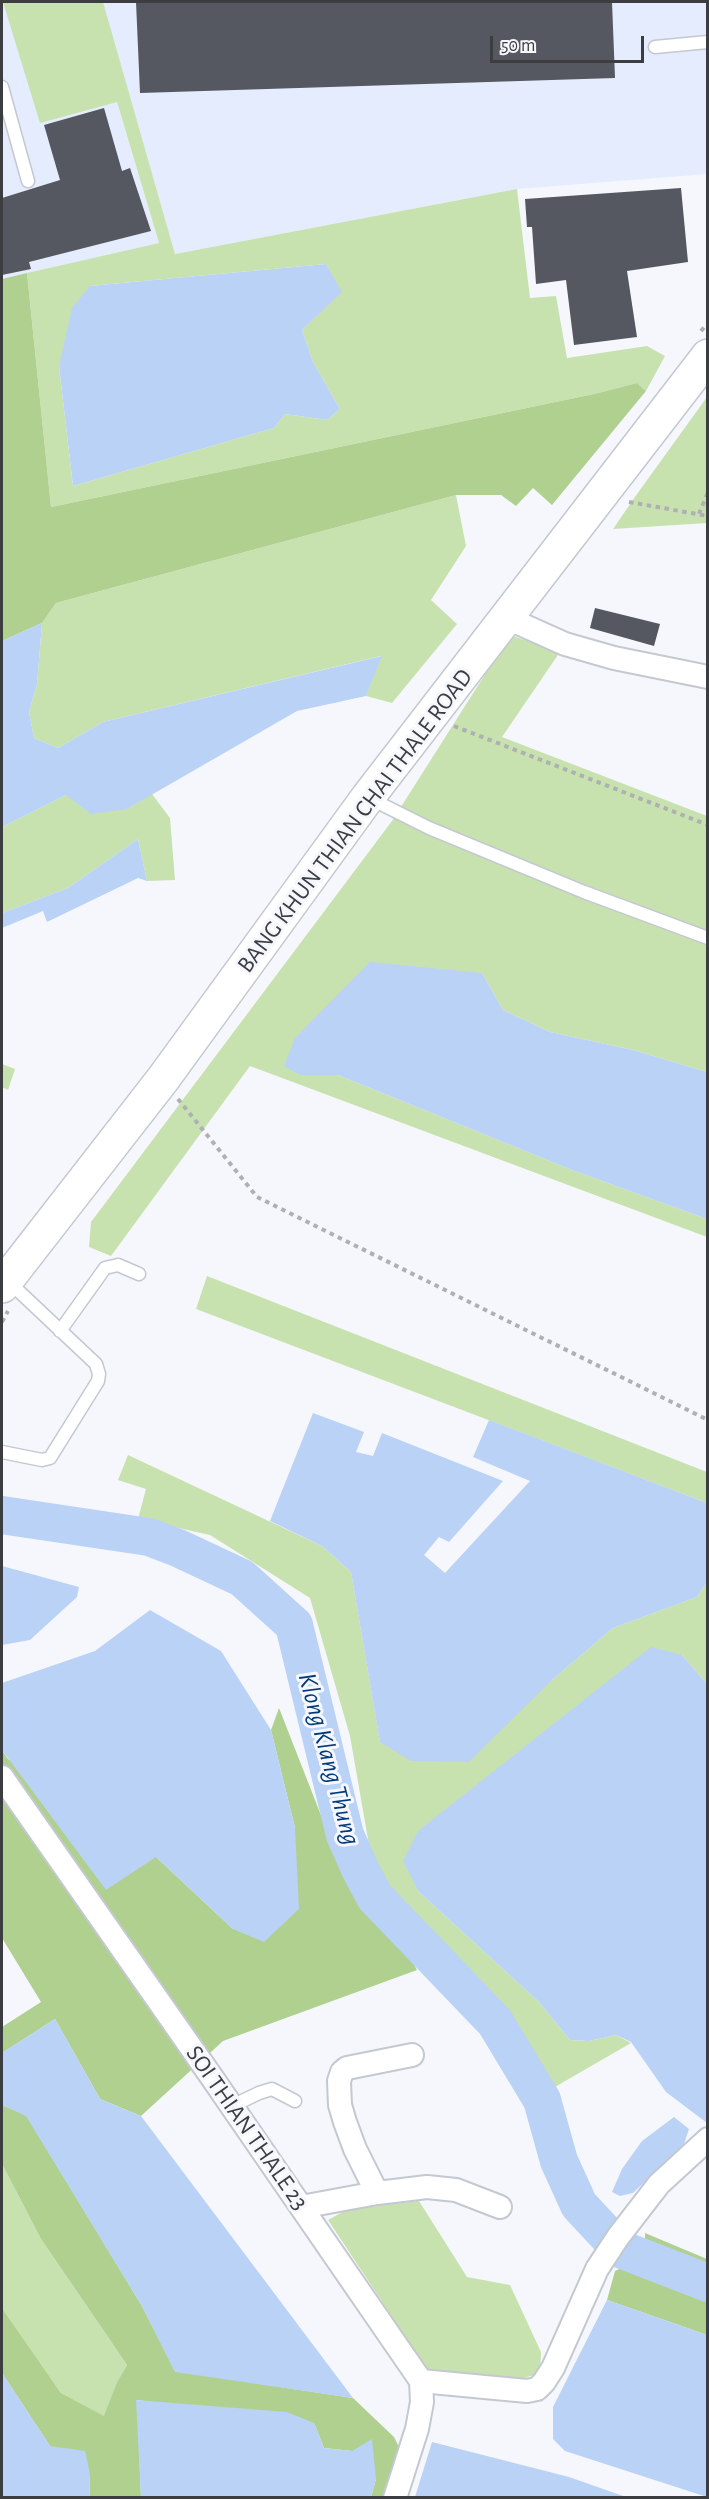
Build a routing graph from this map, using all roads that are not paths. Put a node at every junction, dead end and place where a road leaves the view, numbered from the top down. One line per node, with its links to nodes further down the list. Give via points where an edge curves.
1 (708, 42): 2 (lane)
2 (655, 47)
3 (2, 87): 4 (lane)
4 (28, 181)
5 (708, 356): 6 (main road, BANG KHUN THIAN CHAI THALE ROAD)
6 (507, 618): 7 (street, via 565,644); 8 (main road, BANG KHUN THIAN CHAI THALE ROAD)
7 (708, 677)
8 (368, 797): 9 (lane, via 429,828 573,888); 11 (main road, BANG KHUN THIAN CHAI THALE ROAD, via 163,1079)
9 (708, 938)
10 (139, 1274): 12 (lane, via 118,1264 105,1268)
11 (3, 1281): 12 (lane)
12 (60, 1331): 13 (lane, via 96,1364 98,1381 50,1458)
13 (2, 1452)
14 (2, 1777): 17 (street, SOI THIAN THALE 23)
15 (412, 2055): 19 (street, via 347,2068 339,2081 345,2122)
16 (296, 2101): 17 (lane, via 272,2089)
17 (232, 2106): 20 (street, SOI THIAN THALE 23)
18 (708, 2139): 22 (street, via 659,2184 597,2269 553,2367 537,2389)
19 (377, 2193): 20 (street); 21 (street, via 442,2188)
20 (301, 2206): 22 (street, SOI THIAN THALE 23)
21 (500, 2207)
22 (421, 2381): 23 (street, via 417,2429)
23 (395, 2498)

